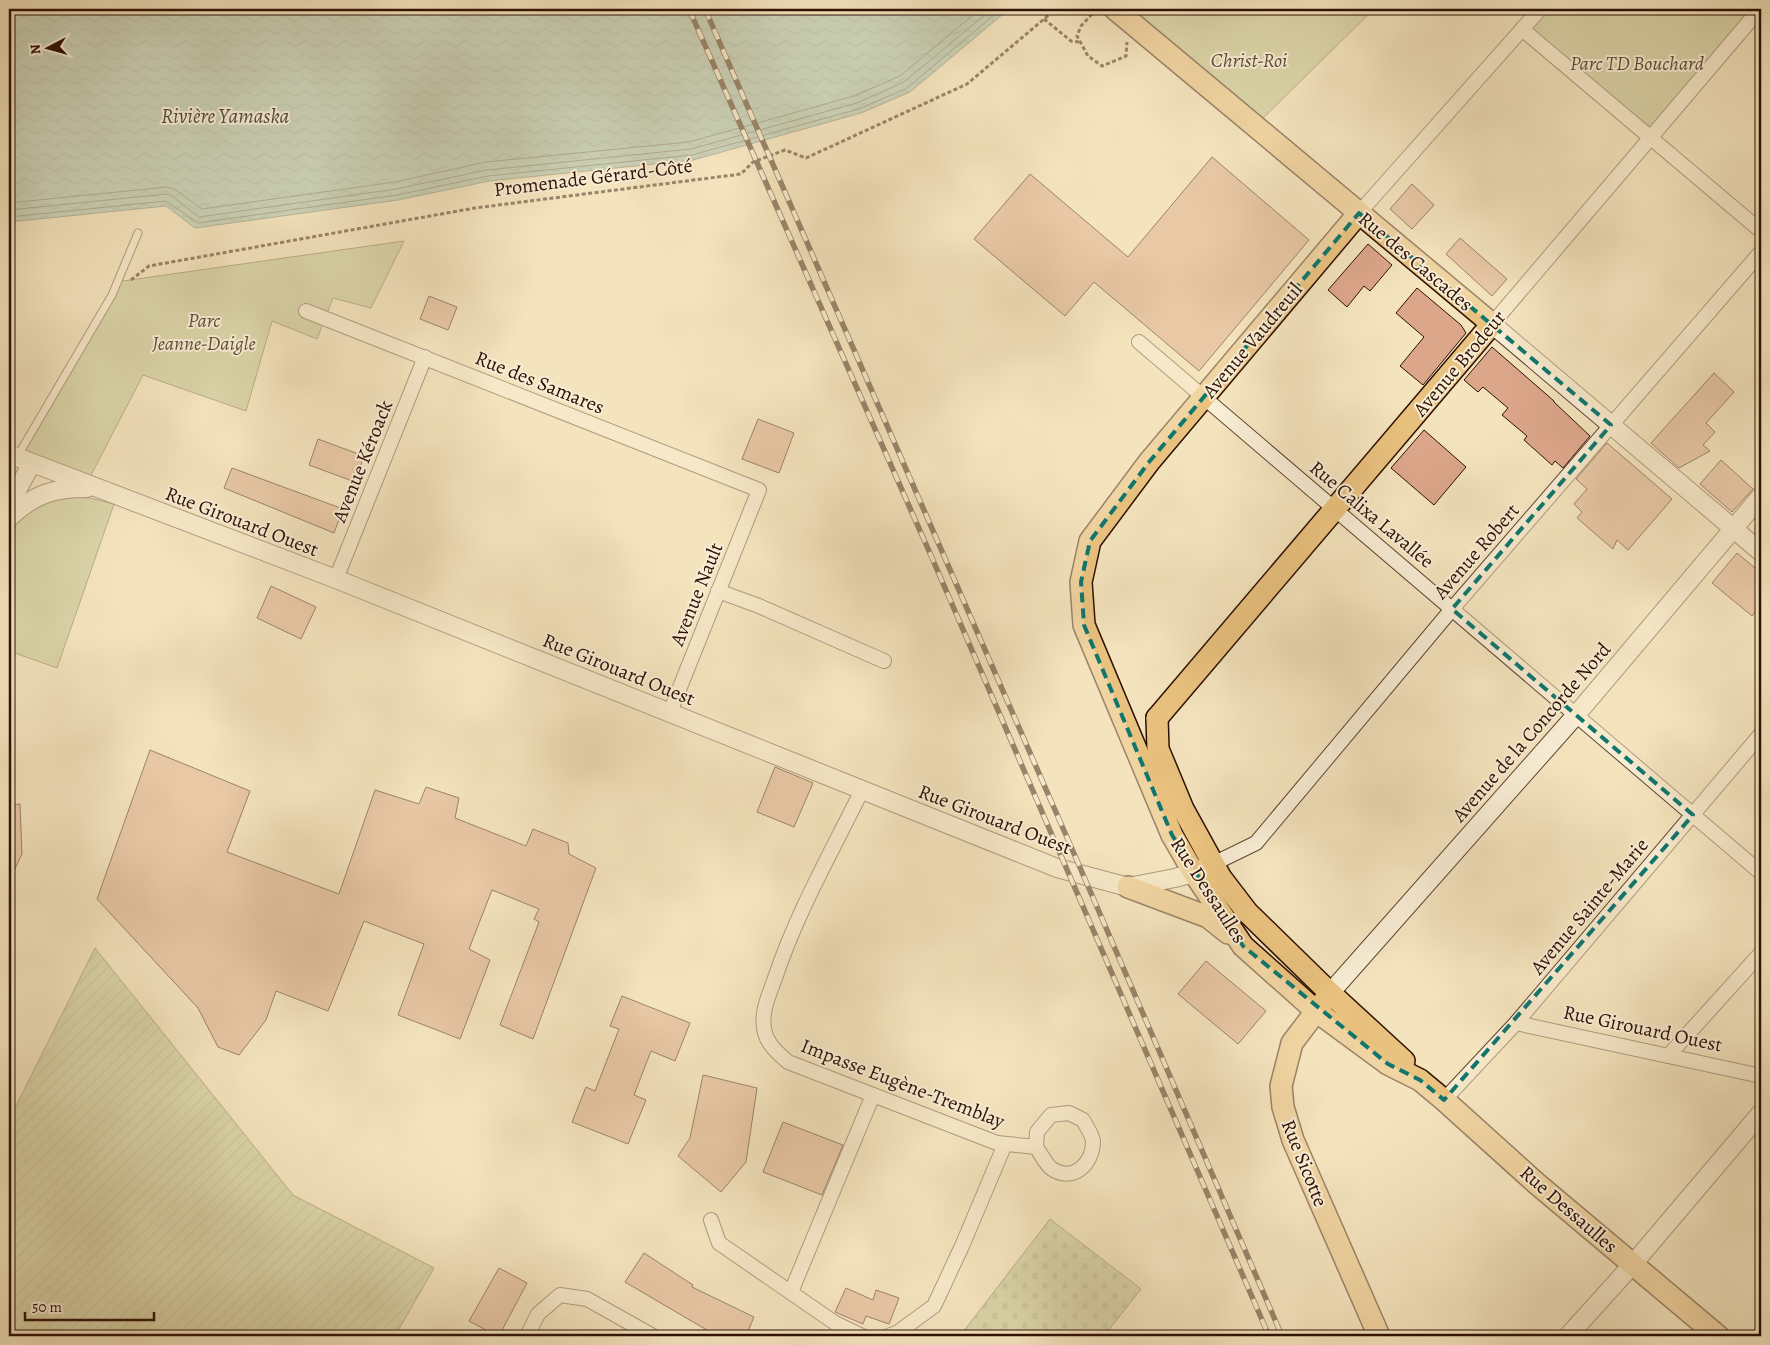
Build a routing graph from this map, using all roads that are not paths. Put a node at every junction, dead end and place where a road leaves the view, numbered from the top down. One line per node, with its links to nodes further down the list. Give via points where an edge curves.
1 (1115, 9): 6 (main road, Rue des Cascades)
2 (1540, 9): 4 (street, Avenue Vaudreuil)
3 (1760, 9): 5 (street, Avenue Brodeur)
4 (1522, 29): 5 (street); 6 (street, Avenue Vaudreuil)
5 (1650, 138): 7 (street); 11 (street, Avenue Brodeur)
6 (1359, 213): 11 (main road, Rue des Cascades); 14 (main road, Avenue Vaudreuil)
7 (1761, 231)
8 (138, 233): 16 (lane, via 112,295)
9 (1761, 252): 15 (street, Avenue Robert)
10 (306, 311): 13 (street, Rue des Samares)
11 (1492, 324): 15 (street, Rue des Cascades); 21 (main road, Avenue Brodeur)
12 (1139, 342): 14 (street, Rue Calixa Lavallée)
13 (425, 357): 18 (street, Rue des Samares); 25 (street, Avenue Kéroack)
14 (1203, 397): 21 (street, Rue Calixa Lavallée); 30 (main road, Avenue Vaudreuil, via 1090,541 1080,582 1084,625)
15 (1611, 425): 23 (street, Rue des Cascades); 27 (street, Avenue Robert)
16 (19, 458): 17 (street, Rue Girouard Ouest); 20 (street)
17 (96, 488): 22 (street, via 68,488 41,494); 25 (street, Rue Girouard Ouest)
18 (759, 490): 26 (street, Avenue Nault)
19 (1761, 496): 23 (street, Avenue de la Concorde Nord)
20 (9, 504)
21 (1334, 509): 27 (street, Rue Calixa Lavallée); 32 (main road, Avenue Brodeur)
22 (9, 518)
23 (1734, 528): 24 (street, Rue des Cascades); 31 (street, Avenue de la Concorde Nord)
24 (1761, 552)
25 (336, 579): 29 (street, Rue Girouard Ouest)
26 (718, 591): 28 (street); 29 (street, Avenue Nault)
27 (1452, 609): 31 (street, Rue Calixa Lavallée); 36 (street, Avenue Robert, via 1256,843)
28 (884, 661)
29 (670, 712): 34 (street, Rue Girouard Ouest)
30 (1122, 713): 32 (main road, via 1139,719); 38 (main road, Rue Dessaulles, via 1172,834)
31 (1576, 715): 35 (street, Rue Calixa Lavallée); 42 (street, Avenue de la Concorde Nord)
32 (1157, 718): 36 (main road, Rue Dessaulles, via 1158,749 1183,809)
33 (1761, 734): 35 (street, Avenue Sainte-Marie)
34 (862, 790): 39 (street, Rue Girouard Ouest, via 1057,868); 48 (street, Impasse Eugène-Tremblay, via 801,909 777,971 764,1019 765,1033 773,1049 788,1062)
35 (1694, 815): 37 (street, Rue Calixa Lavallée); 44 (street, Avenue Sainte-Marie)
36 (1213, 864): 38 (street); 42 (main road, Rue Dessaulles, via 1248,912)
37 (1761, 872)
38 (1194, 874): 39 (street); 40 (main road, Rue Dessaulles)
39 (1128, 887): 40 (main road, via 1208,917)
40 (1243, 946): 43 (main road, Rue Dessaulles)
41 (1761, 953): 45 (street)
42 (1330, 993): 43 (main road, Rue Sicotte); 47 (main road, Rue Dessaulles, via 1408,1064)
43 (1316, 1011): 47 (main road, Rue Dessaulles, via 1388,1064); 60 (main road, Rue Sicotte, via 1292,1043 1281,1086 1283,1107 1293,1140)
44 (1516, 1023): 45 (street, Rue Girouard Ouest); 49 (street, Avenue Sainte-Marie)
45 (1668, 1056): 46 (street, Rue Girouard Ouest)
46 (1761, 1076)
47 (1420, 1080): 49 (main road, Rue Dessaulles)
48 (873, 1095): 51 (street, Impasse Eugène-Tremblay); 55 (street)
49 (1444, 1100): 54 (main road, Rue Dessaulles)
50 (1761, 1113): 54 (street)
51 (1005, 1144): 52 (street, Impasse Eugène-Tremblay); 59 (street, via 934,1306 897,1334)
52 (1036, 1147): 52 (street, via 1052,1169 1066,1174 1081,1170 1091,1156 1093,1139 1084,1120 1069,1113 1051,1115 1037,1132)
53 (711, 1220): 55 (street, via 719,1243)
54 (1633, 1264): 61 (street); 62 (main road, Rue Dessaulles)
55 (791, 1292): 58 (street, via 835,1323)
56 (527, 1336): 57 (street, via 538,1314 560,1295 586,1298)
57 (653, 1336)
58 (862, 1336)
59 (888, 1336)
60 (1379, 1336)
61 (1568, 1336)
62 (1718, 1336)

